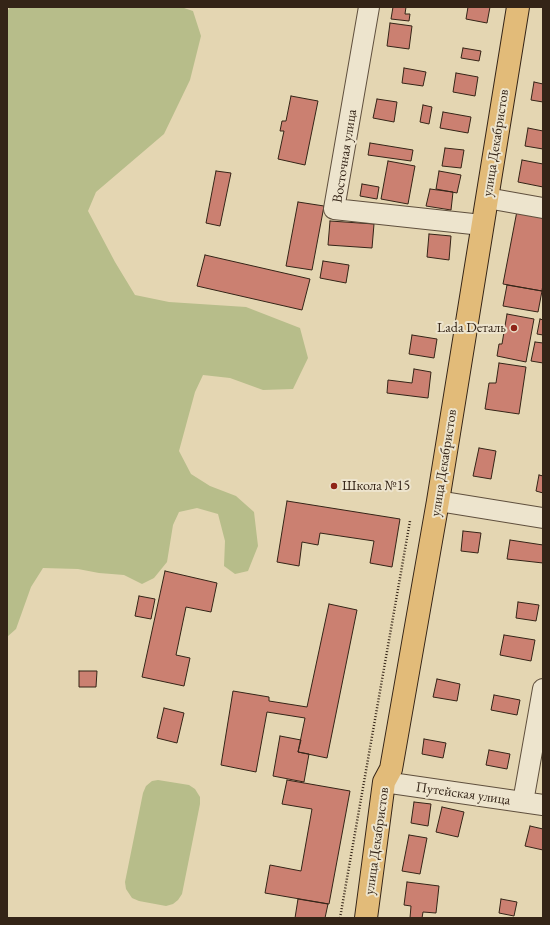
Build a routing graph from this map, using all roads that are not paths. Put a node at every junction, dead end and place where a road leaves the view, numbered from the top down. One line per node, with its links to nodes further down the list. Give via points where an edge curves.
1 (369, 7): 5 (street, Восточная улица, via 334,209)
2 (518, 7): 3 (main road, улица Декабристов)
3 (487, 198): 4 (street); 5 (main road, улица Декабристов)
4 (543, 208)
5 (482, 225): 6 (main road, улица Декабристов)
6 (438, 501): 7 (street); 9 (main road, улица Декабристов, via 391,769)
7 (543, 518)
8 (543, 689): 10 (street)
9 (384, 782): 10 (street, Путейская улица); 12 (main road, улица Декабристов)
10 (523, 802): 11 (street, Путейская улица)
11 (543, 805)
12 (366, 918)

